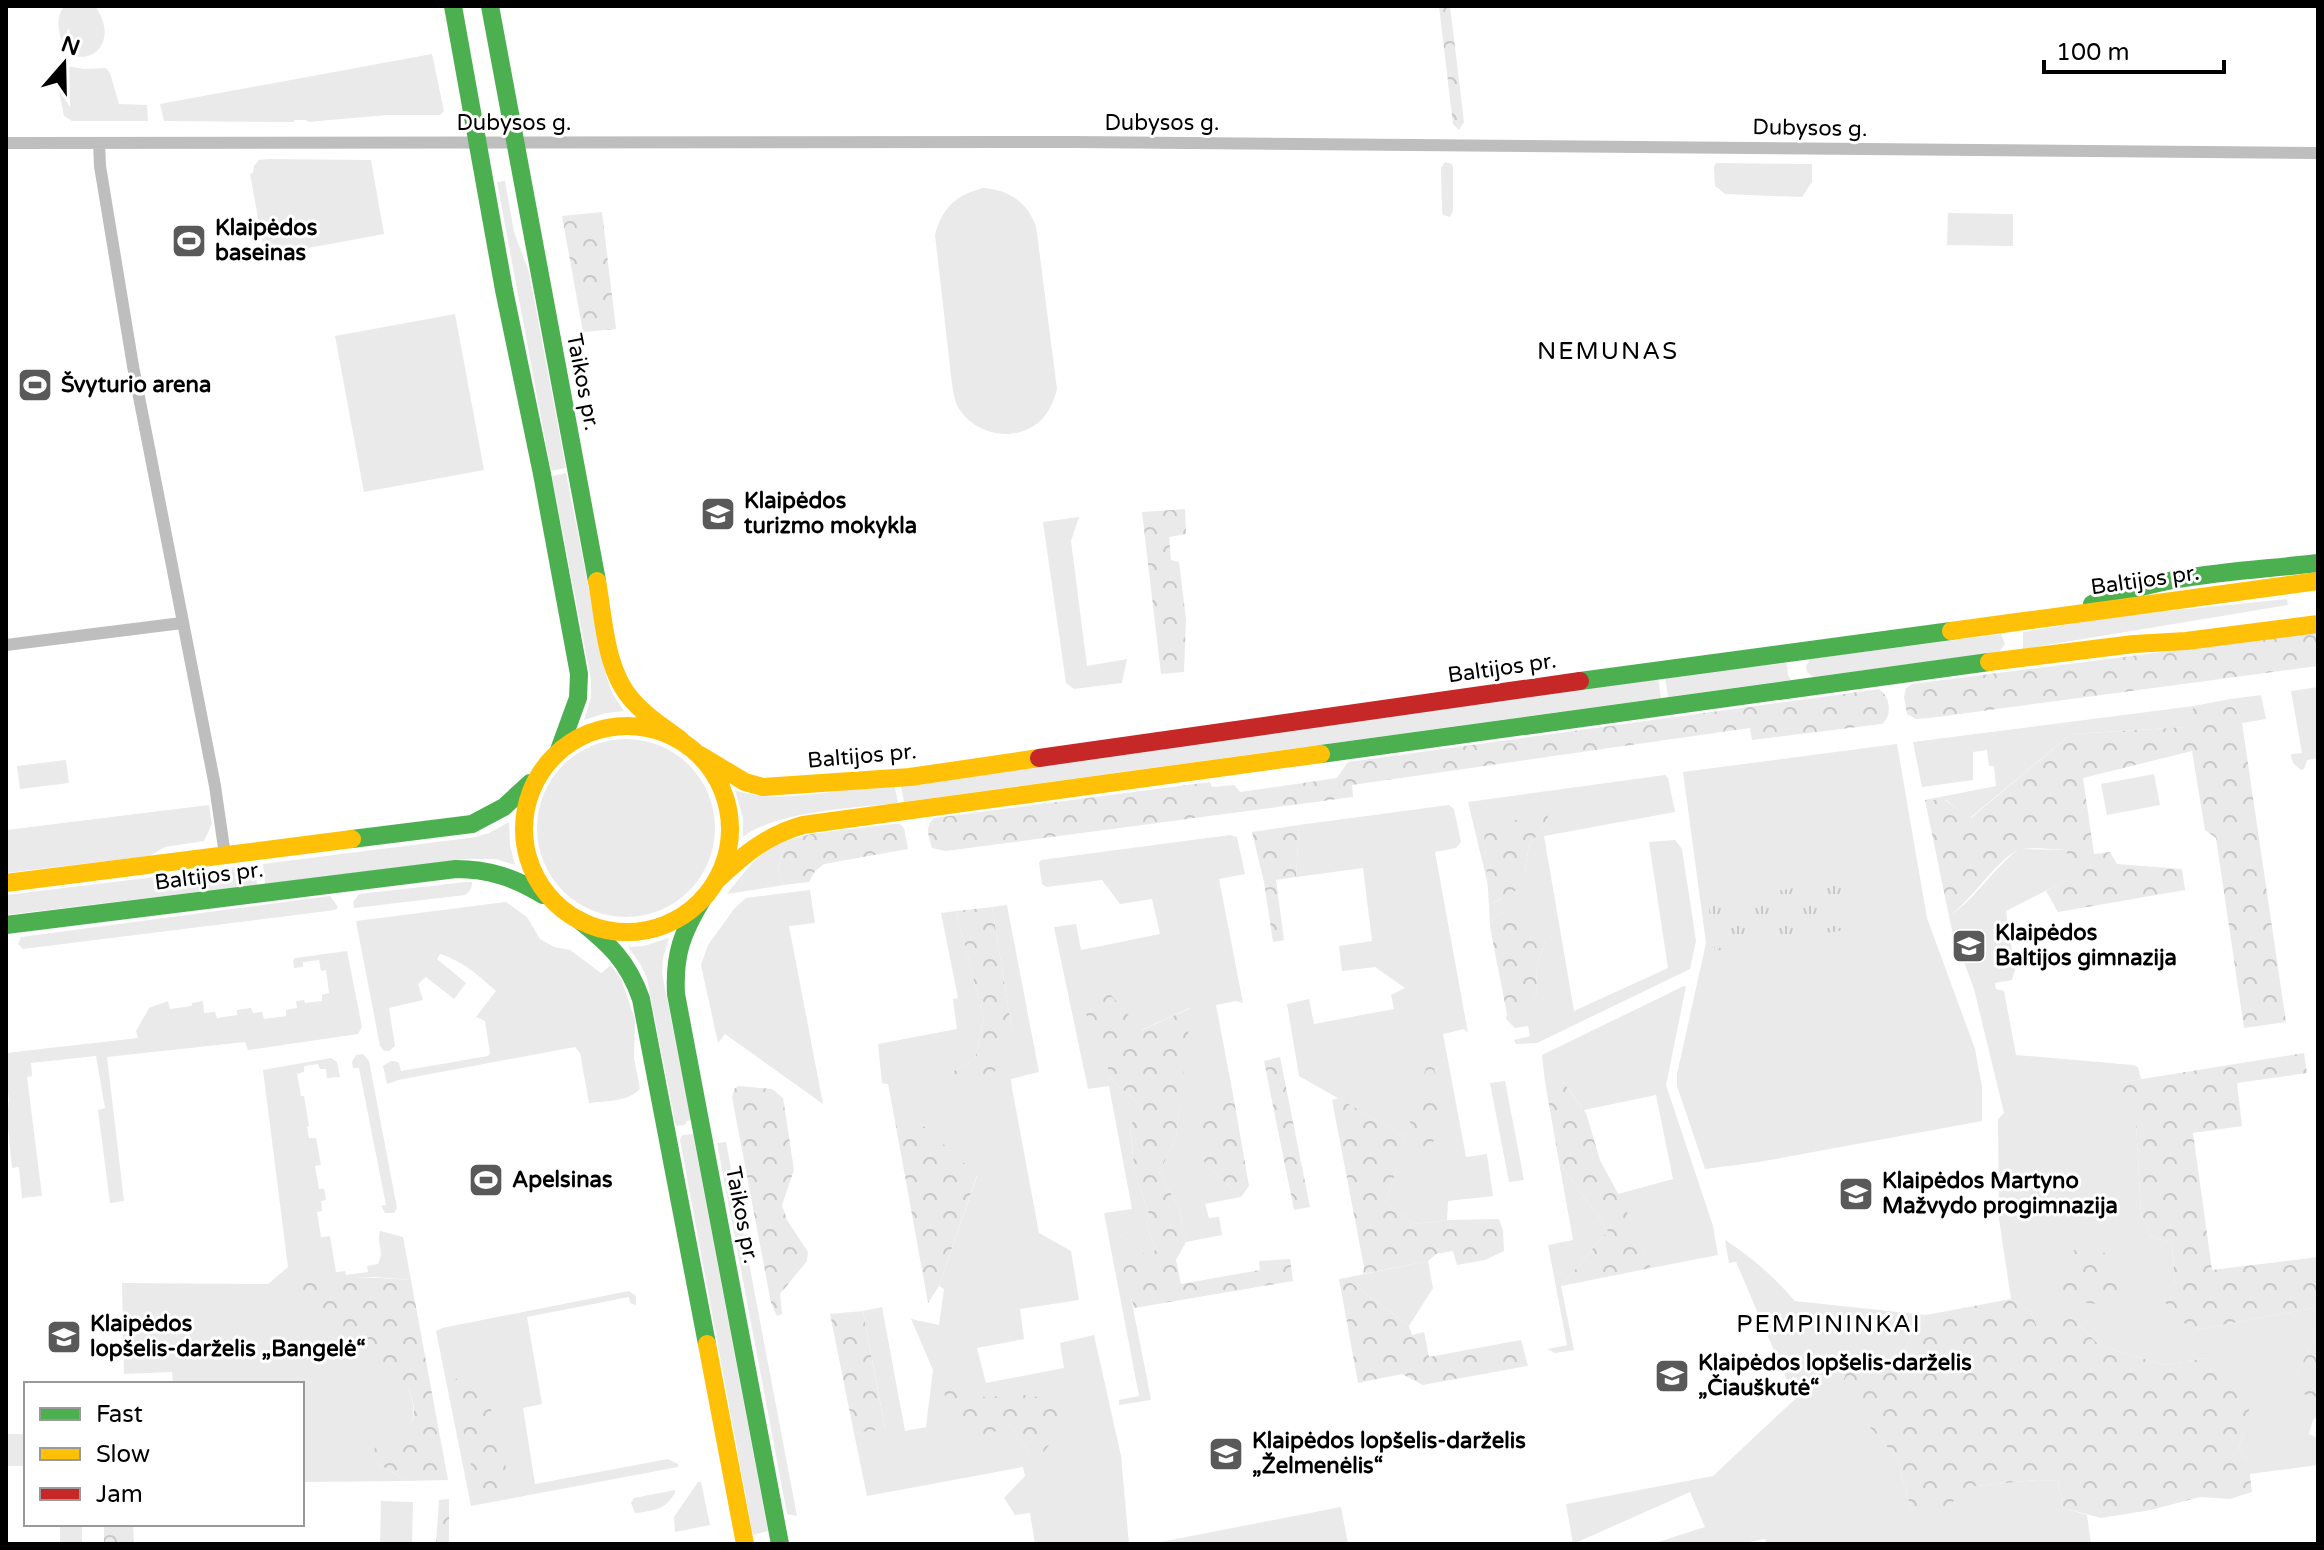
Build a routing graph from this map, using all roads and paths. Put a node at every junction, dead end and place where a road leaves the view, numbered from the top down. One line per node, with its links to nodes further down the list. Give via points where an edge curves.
1 (453, 6): 5 (main road)
2 (490, 6): 6 (main road, Taikos pr.)
3 (6, 143): 4 (street, Dubysos g.)
4 (99, 143): 5 (street, Dubysos g.); 12 (street, via 133,366)
5 (478, 143): 6 (street, Dubysos g.); 21 (main road, via 579,674 578,698)
6 (515, 143): 7 (street, Dubysos g., via 1074,142); 20 (main road, Taikos pr., via 610,652 627,694)
7 (2318, 153)
8 (2318, 563): 11 (main road, via 2158,582)
9 (2318, 581): 11 (main road, Baltijos pr.)
10 (2318, 609): 15 (main road)
11 (2067, 615): 13 (main road, Baltijos pr.)
12 (182, 623): 16 (street); 24 (street)
13 (2004, 623): 17 (main road, Baltijos pr.); 18 (main road, via 2014,639)
14 (2318, 624): 15 (main road)
15 (2134, 644): 18 (main road)
16 (6, 645)
17 (1807, 651): 19 (main road, via 1794,668 1801,679); 22 (main road, Baltijos pr., via 910,777 763,787)
18 (2001, 660): 19 (main road)
19 (1815, 685): 25 (main road, via 803,825 769,835)
20 (681, 740): 21 (main road, via 657,729 605,727); 22 (main road)
21 (559, 750): 23 (main road)
22 (700, 755): 25 (main road, via 717,777 729,822 725,860)
23 (539, 773): 24 (main road, Baltijos pr., via 513,802 472,824); 28 (main road, via 525,810 524,840 531,869)
24 (225, 855): 26 (main road, Baltijos pr.)
25 (716, 881): 27 (main road)
26 (6, 883)
27 (702, 900): 29 (main road, via 651,929 622,932); 32 (main road, Taikos pr., via 675,952 676,994)
28 (554, 902): 29 (main road); 30 (main road, Baltijos pr., via 522,881 478,868)
29 (579, 920): 31 (main road, via 623,959 641,999)
30 (6, 925)
31 (745, 1544)
32 (780, 1544)

